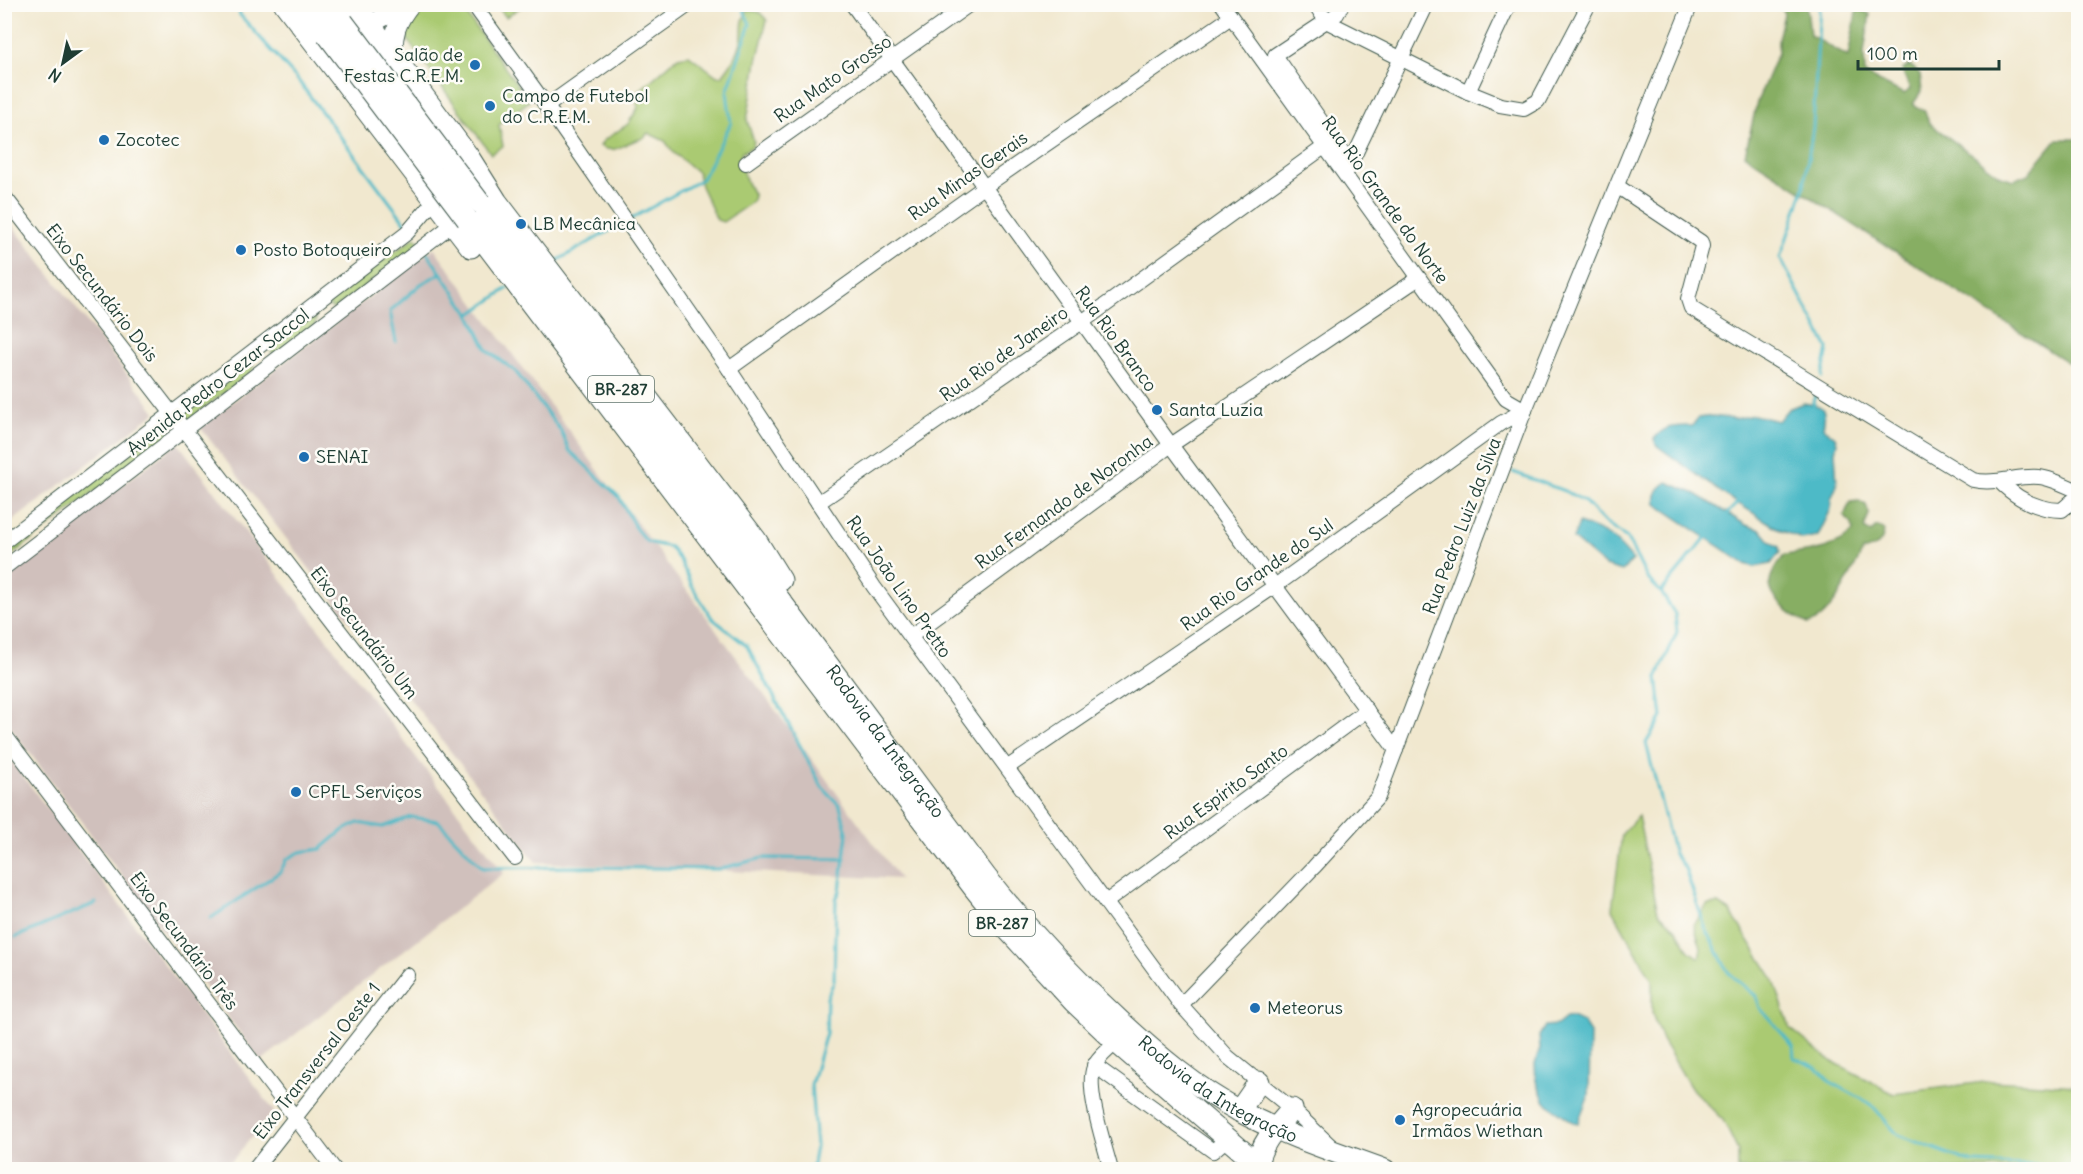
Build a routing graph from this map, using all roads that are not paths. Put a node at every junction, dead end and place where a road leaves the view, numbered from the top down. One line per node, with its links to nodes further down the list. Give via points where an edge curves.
1 (285, 4): 21 (highway, BR-287)
2 (304, 4): 18 (highway, BR-287)
3 (330, 4): 18 (highway, BR-287)
4 (402, 4): 20 (main road)
5 (411, 4): 22 (main road, via 398,24 393,40)
6 (473, 4): 26 (street, Rua João Lino Pretto)
7 (690, 4): 26 (street)
8 (852, 4): 24 (street, Rua Rio Branco)
9 (970, 4): 24 (street, Rua Mato Grosso)
10 (1222, 4): 17 (street, Rua Rio Grande do Norte)
11 (1315, 4): 19 (street)
12 (1342, 4): 19 (street, via 1337,14)
13 (1426, 4): 23 (street)
14 (1509, 4): 25 (street)
15 (1589, 4): 25 (street, via 1538,101 1524,109 1500,105)
16 (1691, 4): 30 (street, Rua Pedro Luiz da Silva)
17 (1231, 17): 27 (street, Rua Rio Grande do Norte); 31 (street, Rua Minas Gerais)
18 (342, 20): 20 (highway, BR-287); 34 (highway, BR-287, bridge)
19 (1326, 21): 23 (street); 29 (street, via 1275,55)
20 (370, 24): 21 (highway); 22 (highway, BR-287)
21 (325, 56): 33 (highway, BR-287)
22 (394, 57): 34 (highway, BR-287, via 468,156)
23 (1401, 59): 25 (street); 29 (street)
24 (891, 60): 28 (street, Rua Mato Grosso); 31 (street, Rua Rio Branco)
25 (1468, 92)
26 (546, 106): 37 (street, Rua João Lino Pretto)
27 (1324, 147): 29 (street, Rua Rio Grande do Norte); 36 (street, Rua Rio de Janeiro)
28 (746, 163)
29 (1348, 170): 35 (street, Rua Rio Grande do Norte)
30 (1617, 186): 38 (street, Rua Pedro Luiz da Silva); 42 (street, via 1701,242 1688,298 1691,308 1973,480)
31 (984, 187): 36 (street, Rua Rio Branco); 37 (street, Rua Minas Gerais)
32 (4, 196): 39 (street, Eixo Secundário Dois)
33 (435, 200): 34 (highway, BR-287); 39 (street, Avenida Pedro Cezar Saccol, via 407,233)
34 (472, 208): 40 (street, Avenida Pedro Cezar Saccol); 50 (highway, Rodovia da Integração / BR-287); 50 (highway, BR-287, via 756,540 784,586)
35 (1419, 278): 38 (street, Rua Rio Grande do Norte, via 1506,399); 41 (street, Rua Fernando de Noronha)
36 (1082, 322): 41 (street, Rua Rio Branco); 45 (street, Rua Rio de Janeiro)
37 (729, 369): 45 (street, Rua João Lino Pretto)
38 (1526, 411): 48 (street, Rua Rio Grande do Sul, via 1501,423); 53 (street, Rua Pedro Luiz da Silva)
39 (172, 413): 40 (street, Eixo Secundário Dois); 46 (street, Avenida Pedro Cezar Saccol)
40 (185, 430): 47 (street, Avenida Pedro Cezar Saccol); 55 (street, Eixo Secundário Um)
41 (1171, 445): 48 (street, Rua Rio Branco); 49 (street, Rua Fernando de Noronha)
42 (1999, 481): 43 (street, via 2040,477); 44 (street, via 2029,503 2049,510 2062,510 2072,501)
43 (2079, 491)
44 (2079, 502)
45 (818, 503): 49 (street, Rua João Lino Pretto)
46 (4, 542)
47 (4, 568)
48 (1275, 586): 51 (street, Rua Rio Branco); 54 (street, Rua Rio Grande do Sul)
49 (911, 636): 54 (street, Rua João Lino Pretto)
50 (819, 669): 59 (highway, Rodovia da Integração / BR-287, via 1007,929); 63 (highway, Rodovia da Integração / BR-287, via 1051,954 1184,1076)
51 (1367, 710): 53 (street, Rua Rio Branco); 56 (street, Rua Espírito Santo)
52 (4, 734): 64 (street, Eixo Secundário Três)
53 (1396, 750): 58 (street, Rua Pedro Luiz da Silva, via 1378,797)
54 (1008, 767): 56 (street, Rua João Lino Pretto)
55 (515, 858)
56 (1106, 902): 58 (street, Rua João Lino Pretto)
57 (407, 975): 64 (street, Eixo Transversal Oeste 1)
58 (1181, 1005): 61 (street, Rua João Lino Pretto, via 1228,1057)
59 (1116, 1042): 60 (street); 66 (highway, Rodovia da Integração / BR-287)
60 (1094, 1065): 66 (street, via 1213,1151); 71 (street, via 1091,1082)
61 (1259, 1082): 62 (street, Rua João Lino Pretto); 63 (highway)
62 (1292, 1109): 65 (highway); 67 (street, Rua João Lino Pretto)
63 (1239, 1111): 65 (highway, Rodovia da Integração / BR-287)
64 (296, 1119): 69 (street, Eixo Transversal Oeste 1); 70 (street, Eixo Secundário Três)
65 (1275, 1128): 67 (highway, Rodovia da Integração / BR-287); 68 (highway, via 1263,1145)
66 (1228, 1138): 68 (highway, Rodovia da Integração / BR-287)
67 (1338, 1161): 72 (highway, Rodovia da Integração / BR-287)
68 (1261, 1167)
69 (254, 1170)
70 (335, 1170)
71 (1111, 1170)
72 (1385, 1170)

